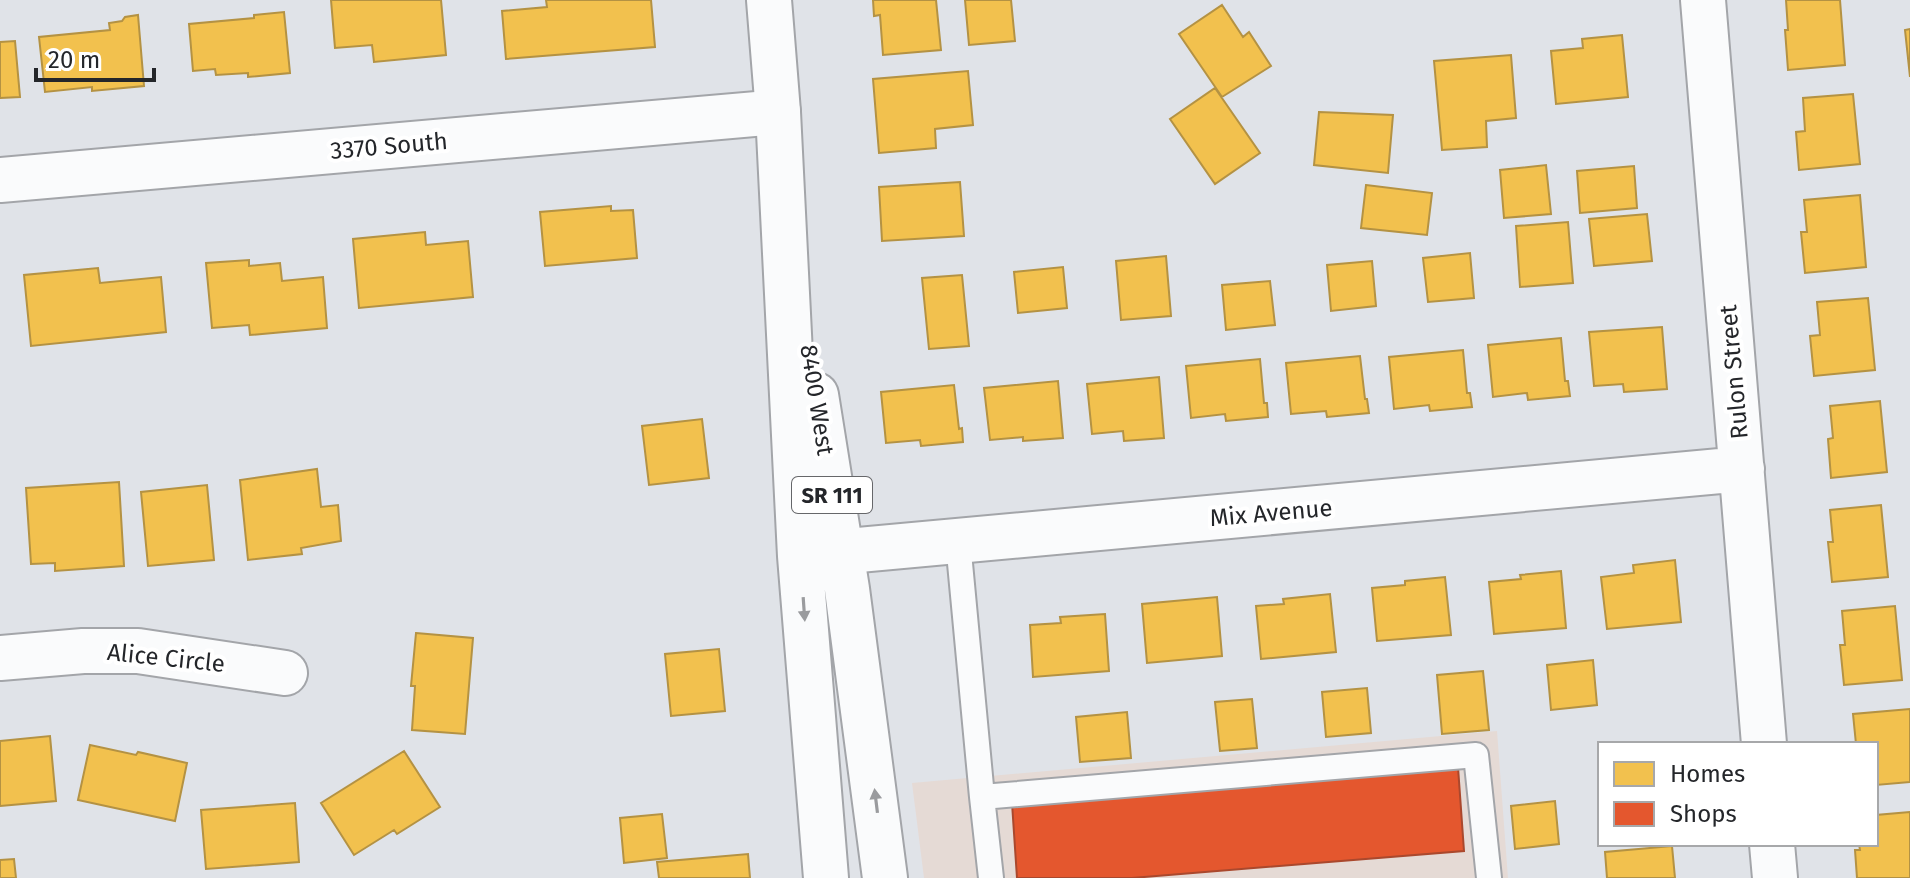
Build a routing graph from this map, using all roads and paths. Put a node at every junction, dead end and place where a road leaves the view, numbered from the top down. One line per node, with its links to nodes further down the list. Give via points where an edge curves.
1 (769, 0): 3 (street, 8400 West / SR 111)
2 (1703, 0): 5 (street, Rulon Street)
3 (778, 112): 4 (street, 3370 South); 7 (street, 8400 West / SR 111, via 810,355)
4 (0, 180)
5 (1742, 469): 6 (street, Mix Avenue); 10 (street, Rulon Street)
6 (958, 542): 7 (street, Mix Avenue); 11 (lane)
7 (820, 554): 13 (street, 8400 West / SR 111, one-way to 13); 14 (street, 8400 West / SR 111, one-way to 7)
8 (0, 658): 9 (street, Alice Circle, via 138,651)
9 (285, 673)
10 (1764, 742)
11 (982, 797): 15 (lane); 16 (lane, via 1476,755)
12 (1772, 846): 17 (street)
13 (826, 878)
14 (885, 878)
15 (991, 878)
16 (1489, 878)
17 (1775, 878)

